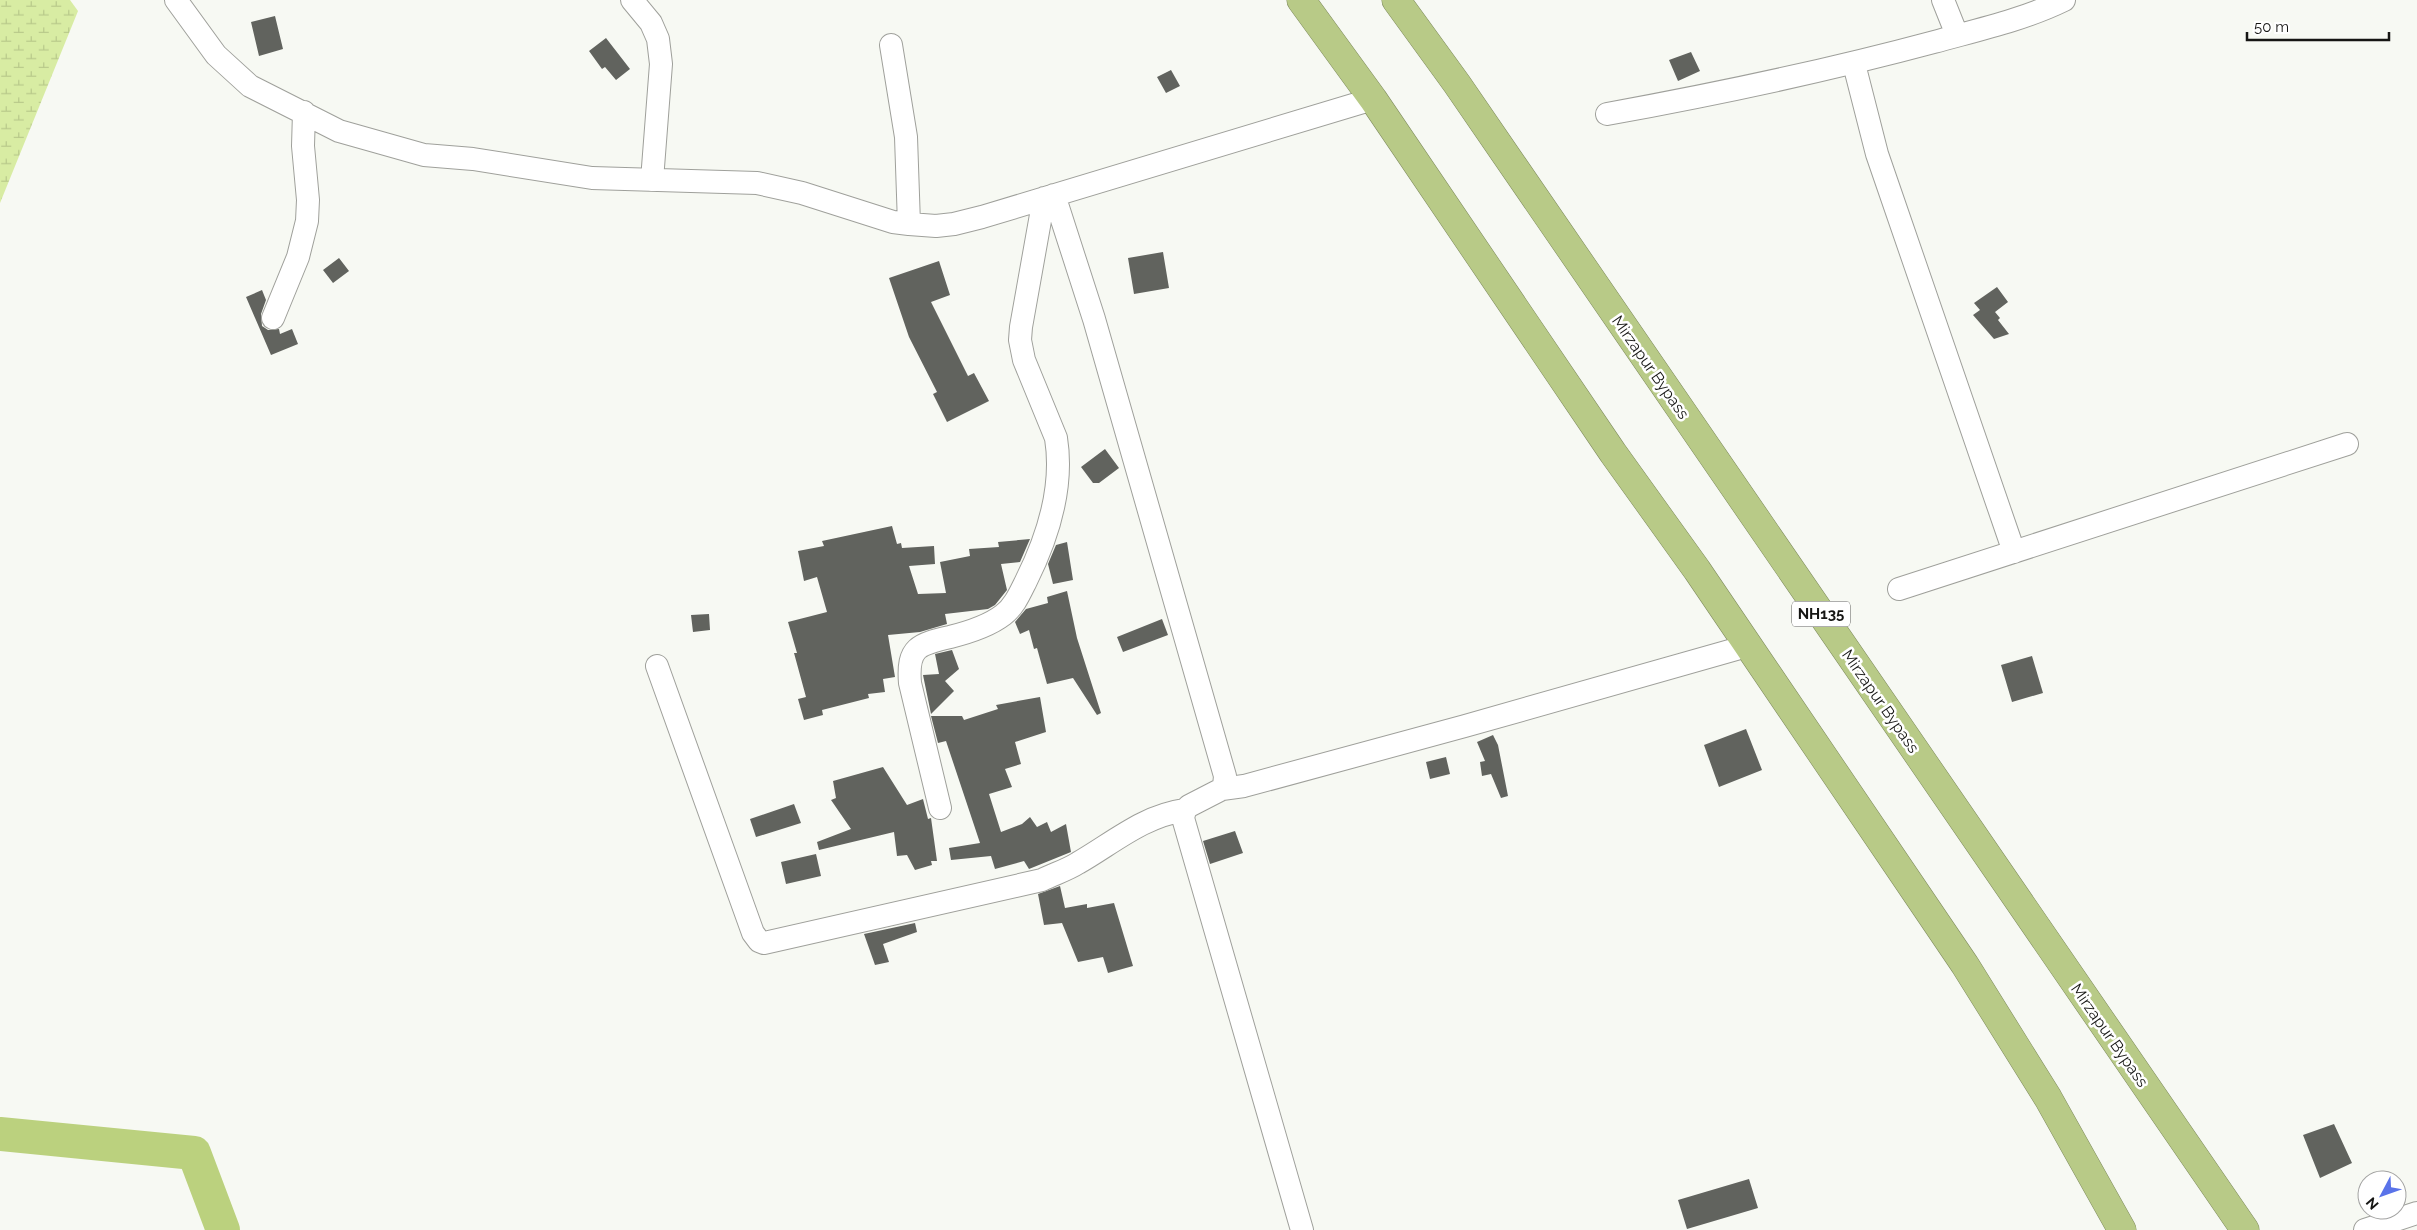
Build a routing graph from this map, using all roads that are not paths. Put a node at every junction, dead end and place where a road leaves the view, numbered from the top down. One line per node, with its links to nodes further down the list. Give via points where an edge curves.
1 (176, 0): 11 (street, via 234,74 250,86)
2 (632, 0): 13 (street, via 651,23 658,39 661,64)
3 (1301, 0): 10 (highway)
4 (1396, 0): 28 (highway, Mirzapur Bypass / NH135)
5 (1943, 0): 7 (street)
6 (2064, 0): 7 (street, via 2012,20)
7 (1957, 35): 9 (street)
8 (891, 45): 15 (street, via 906,137)
9 (1854, 64): 12 (street); 18 (street, via 1877,154)
10 (1373, 99): 14 (street); 27 (highway, via 1960,957 2048,1098)
11 (304, 112): 13 (street, via 339,131 424,155 474,159 592,178); 16 (street, via 308,221 298,257)
12 (1607, 114)
13 (652, 180): 15 (street, via 757,183)
14 (1049, 197): 15 (street, via 954,224); 22 (street, via 1094,319 1225,776); 23 (street, via 1020,340 1024,360 1056,438 1054,505 1042,549 1007,612 996,620 951,637 922,644 908,666)
15 (909, 224)
16 (273, 318)
17 (2347, 444): 18 (street)
18 (2014, 552): 19 (street)
19 (1899, 589)
20 (1740, 648): 22 (street, via 1438,734 1244,786)
21 (656, 666): 24 (street, via 753,933 764,943 1042,880 1076,864 1148,821)
22 (1222, 789): 24 (street)
23 (940, 808)
24 (1185, 810): 26 (street, via 1183,818)
25 (2417, 1213): 29 (street)
26 (1302, 1230)
27 (2122, 1230)
28 (2245, 1230)
29 (2365, 1230)

